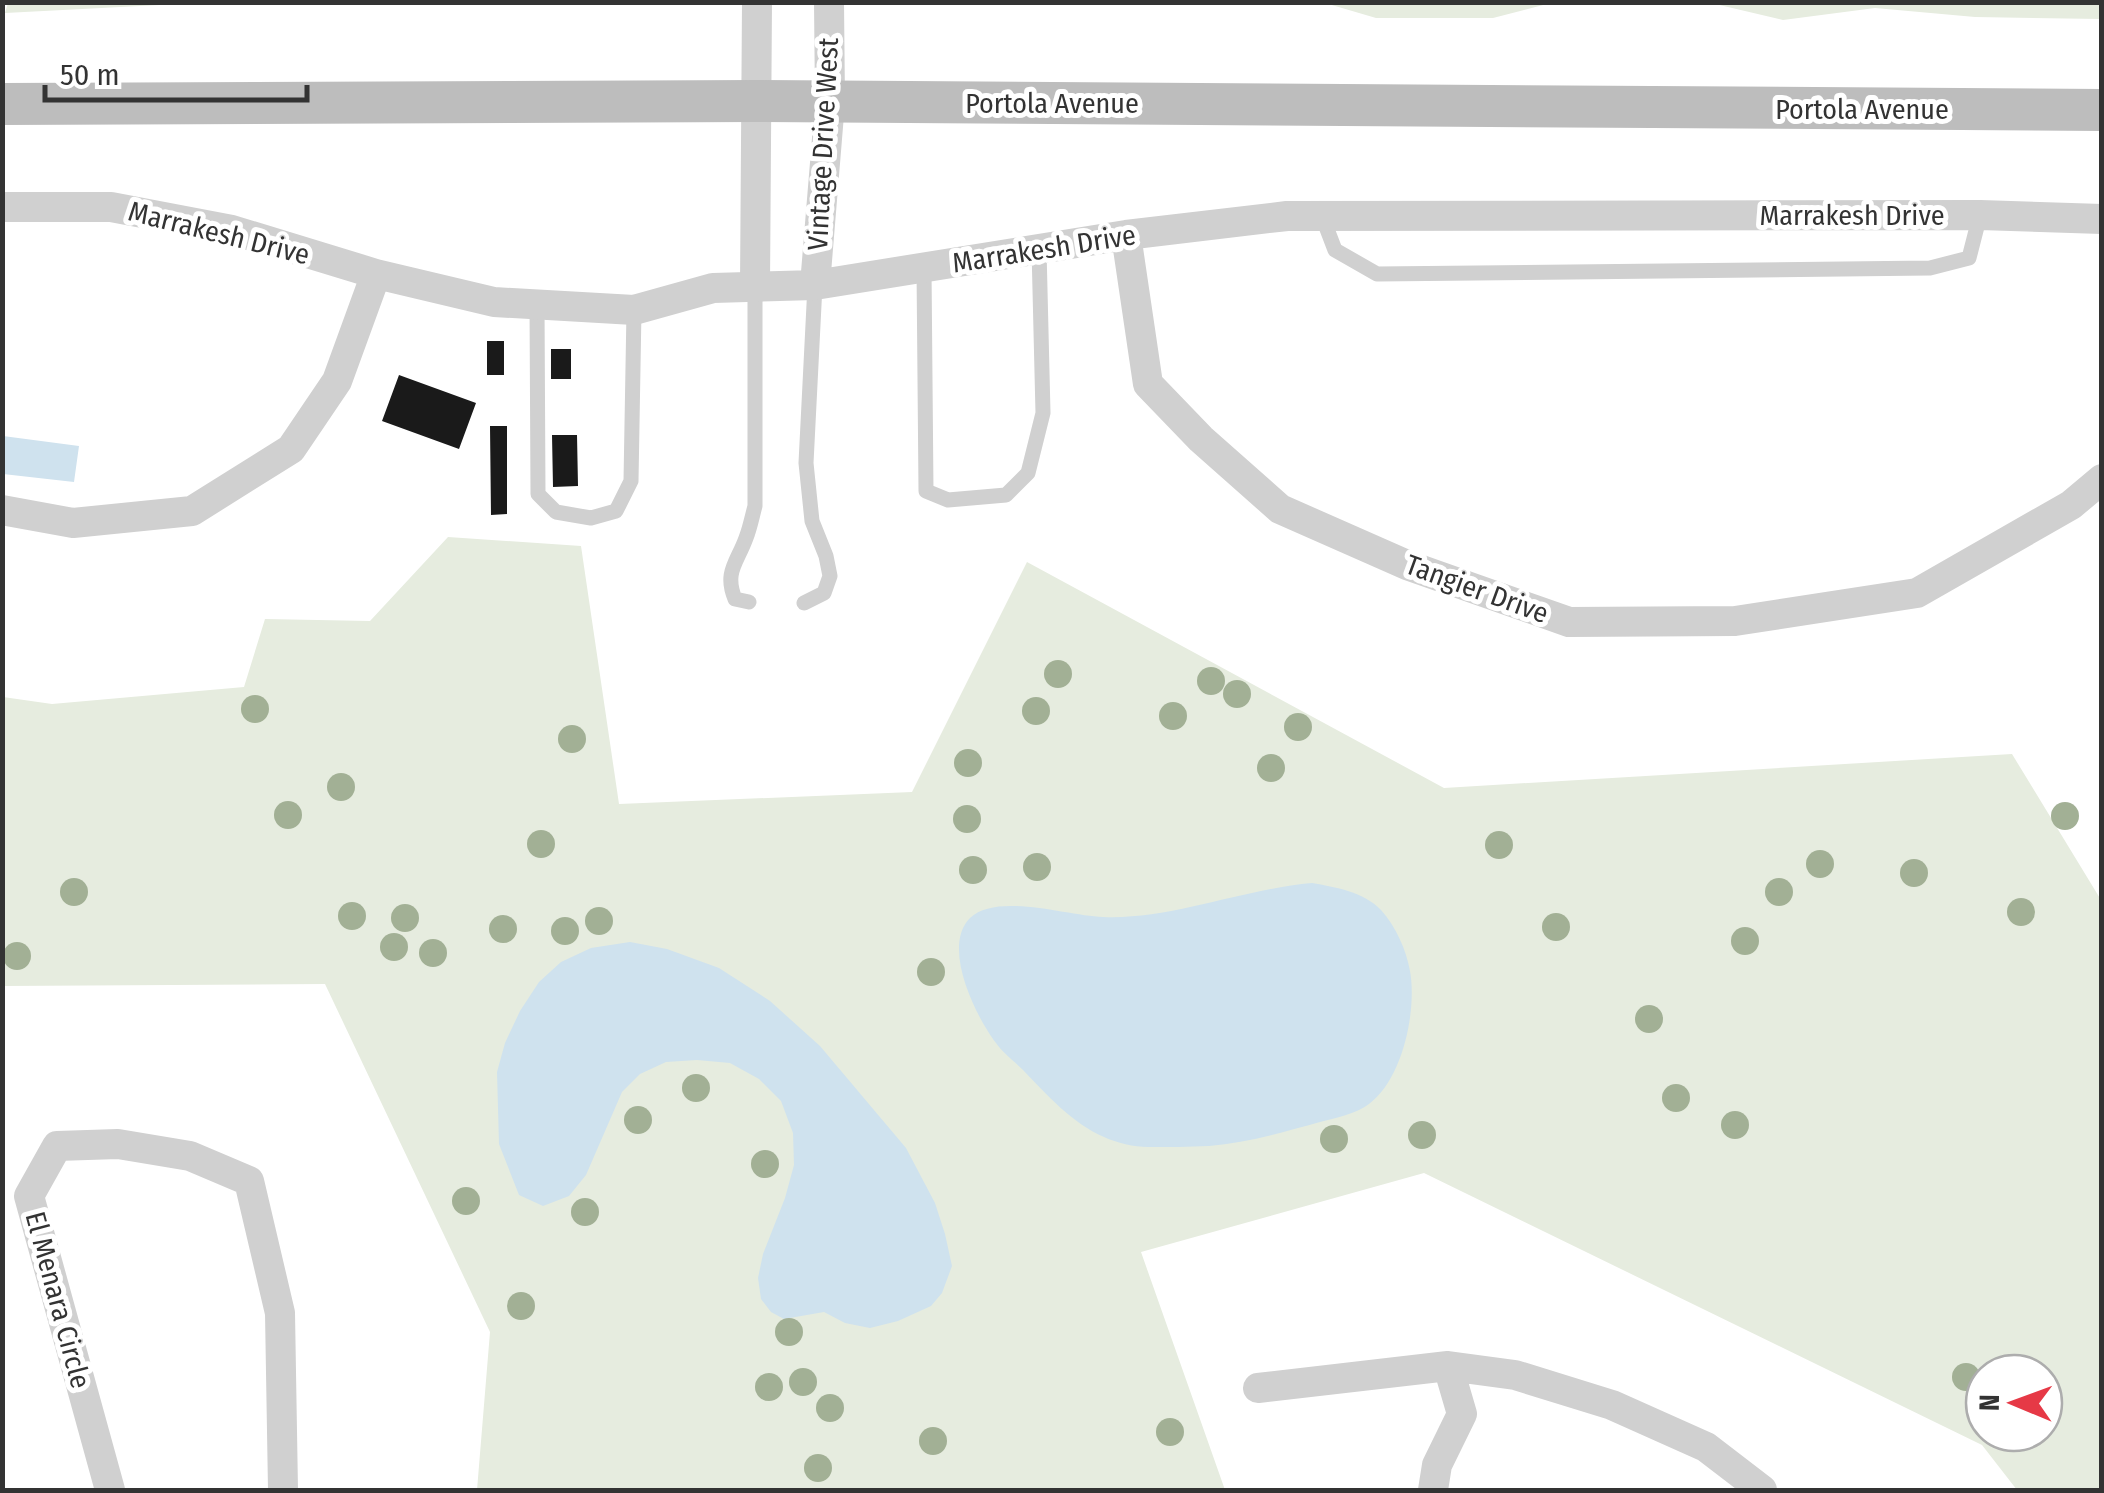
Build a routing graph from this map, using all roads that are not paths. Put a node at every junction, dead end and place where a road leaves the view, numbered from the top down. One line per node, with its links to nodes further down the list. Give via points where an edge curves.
1 (756, 2): 3 (street)
2 (828, 2): 4 (street, Vintage Drive West)
3 (757, 101): 4 (street, Portola Avenue); 5 (street, Portola Avenue); 15 (street)
4 (830, 102): 6 (street, Portola Avenue); 16 (street, Vintage Drive West)
5 (2, 104)
6 (2102, 110)
7 (2, 207): 14 (street, Marrakesh Drive, via 111,207 232,230)
8 (1980, 215): 9 (street, Marrakesh Drive); 9 (lane, via 1969,258 1930,268 1377,274 1335,250); 10 (street, Marrakesh Drive)
9 (1322, 216): 11 (street, Marrakesh Drive)
10 (2102, 218)
11 (1126, 235): 12 (street, Marrakesh Drive); 19 (street, Tangier Drive, via 1148,384 1280,509 1407,565 1569,622 1735,621 1917,593 2071,504)
12 (1039, 249): 13 (street, Marrakesh Drive); 13 (lane, via 1043,414 1028,473 1006,495 948,500 926,491)
13 (924, 268): 16 (street, Marrakesh Drive)
14 (376, 274): 17 (street, Marrakesh Drive, via 494,302); 20 (street, via 336,380 291,449 274,460 192,511 73,523)
15 (754, 285): 16 (street, Marrakesh Drive); 18 (street, Marrakesh Drive, via 713,288); 21 (lane, via 755,506 730,586 735,600)
16 (815, 286): 22 (lane, via 806,464 812,521 830,576 824,593)
17 (537, 304): 18 (street, Marrakesh Drive); 18 (lane, via 538,494 556,512 590,518 616,512 631,482)
18 (634, 310)
19 (2102, 479)
20 (2, 510)
21 (748, 602)
22 (804, 603)
23 (1448, 1366): 24 (street); 27 (street, via 1462,1414 1437,1466); 28 (street, via 1515,1376 1612,1404 1706,1447)
24 (1258, 1388)
25 (110, 1490): 26 (street, El Menara Circle, via 29,1196 58,1146 118,1144 190,1156 249,1181 280,1314)
26 (283, 1490)
27 (1434, 1490)
28 (1762, 1490)

